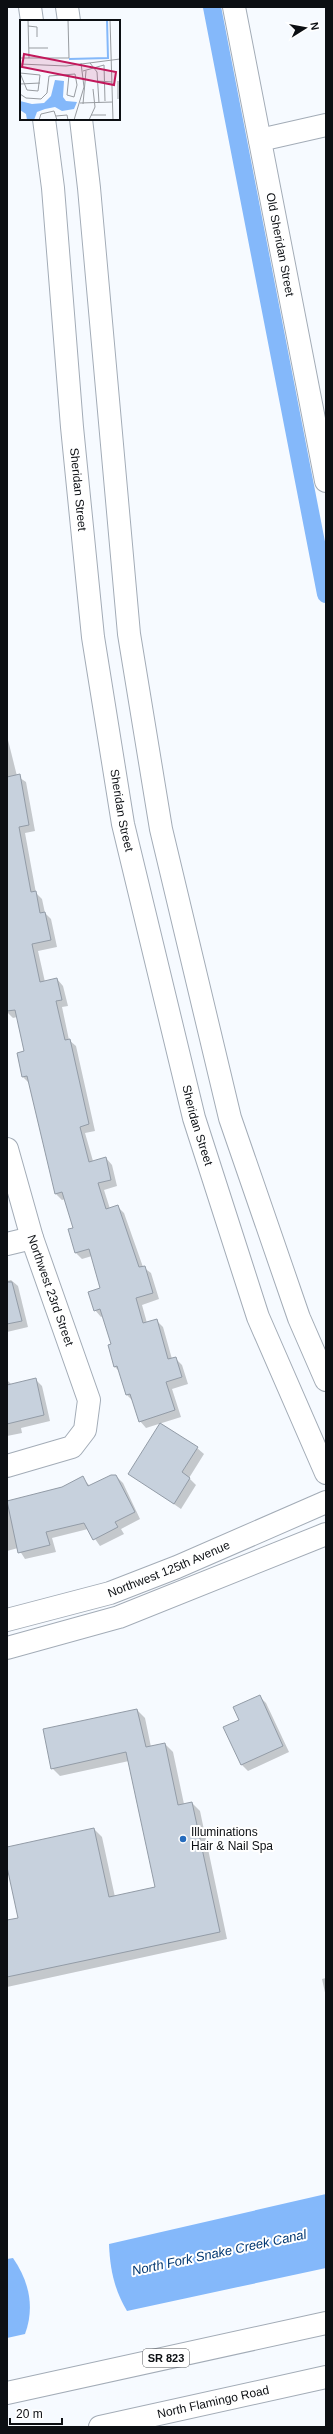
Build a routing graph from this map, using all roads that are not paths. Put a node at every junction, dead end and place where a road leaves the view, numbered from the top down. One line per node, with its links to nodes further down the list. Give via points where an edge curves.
1 (30, 7): 4 (main road)
2 (67, 7): 5 (main road)
3 (234, 7): 9 (main road, Old Sheridan Street)
4 (32, 20)
5 (69, 20)
6 (44, 120): 16 (main road, Sheridan Street, via 53,188 72,427 93,637 123,824 194,1118 258,1317)
7 (81, 120): 14 (main road, via 129,634 161,829 230,1118 299,1318)
8 (326, 125): 9 (main road)
9 (260, 140): 10 (main road, Old Sheridan Street)
10 (326, 481)
11 (7, 1150): 12 (main road, Northwest 23rd Street)
12 (32, 1238): 13 (main road); 15 (main road, Northwest 23rd Street, via 89,1400 85,1430 72,1447)
13 (7, 1244)
14 (326, 1380)
15 (7, 1466)
16 (326, 1474)
17 (326, 1502): 19 (main road, Northwest 125th Avenue, via 177,1567 110,1592)
18 (326, 1534): 20 (main road, via 119,1617)
19 (7, 1620)
20 (7, 1648)
21 (326, 2323): 23 (main road, SR 823)
22 (326, 2377): 24 (main road, North Flamingo Road)
23 (7, 2393)
24 (100, 2427)

